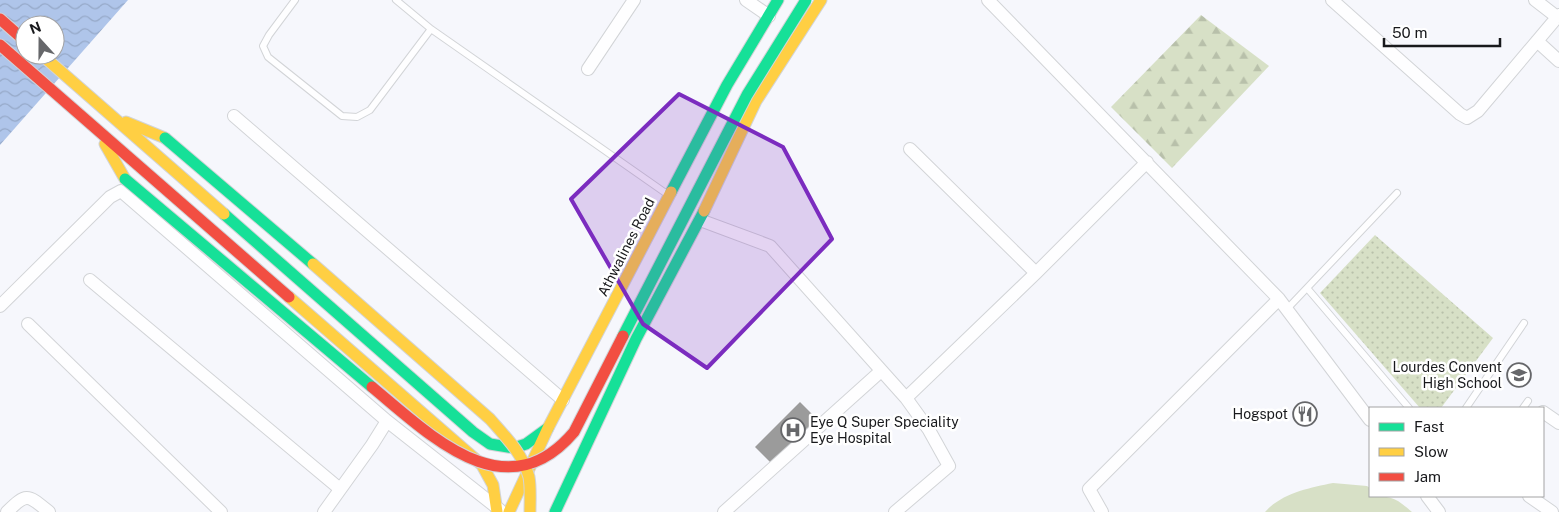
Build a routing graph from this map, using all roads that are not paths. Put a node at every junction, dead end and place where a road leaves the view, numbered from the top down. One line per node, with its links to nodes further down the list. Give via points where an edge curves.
1 (295, 0): 14 (lane, via 263,46 268,57 342,116 357,117 370,110)
2 (396, 0): 14 (lane)
3 (634, 0): 20 (street)
4 (746, 0): 11 (street)
5 (778, 0): 11 (main road, Athwalines Road)
6 (806, 0): 23 (main road, bridge, via 747,94 574,432 553,457 532,467 505,470 472,462 418,425 125,178)
7 (821, 0): 28 (main road, via 756,101)
8 (988, 0): 25 (street)
9 (1332, 0): 16 (street, via 1467,118 1478,111)
10 (1535, 0): 12 (street)
11 (769, 16): 27 (main road, Athwalines Road, via 727,85)
12 (1558, 16): 16 (street)
13 (0, 19): 15 (main road)
14 (431, 29): 27 (lane)
15 (15, 32)
16 (1537, 41): 18 (street)
17 (0, 45): 23 (main road)
18 (1559, 61)
19 (53, 65): 21 (main road)
20 (588, 69)
21 (112, 116): 47 (main road, via 473,432 490,444 514,448 526,444); 56 (main road, bridge, via 165,138 490,419 512,444 524,465 529,478)
22 (234, 116): 40 (street)
23 (96, 129): 51 (main road, via 482,465)
24 (910, 148): 30 (street)
25 (1146, 162): 30 (street); 34 (street)
26 (1397, 193): 32 (lane)
27 (669, 196): 29 (main road, Athwalines Road)
28 (700, 220): 33 (main road); 38 (street, via 770,246)
29 (629, 273): 33 (main road); 40 (main road, Athwalines Road)
30 (1036, 273): 39 (street)
31 (90, 280): 48 (street)
32 (1307, 288): 34 (lane); 41 (lane)
33 (662, 290): 57 (main road)
34 (1283, 304): 44 (street); 60 (street, via 1089,489)
35 (0, 306): 45 (street, via 110,197 121,192)
36 (1524, 323): 42 (lane)
37 (28, 324): 54 (street)
38 (881, 371): 39 (street); 58 (street)
39 (906, 398): 59 (street, via 949,466)
40 (563, 400): 47 (main road, Athwalines Road)
41 (1408, 407)
42 (1467, 407)
43 (1544, 414): 46 (street)
44 (1369, 419)
45 (387, 420): 48 (street); 51 (street)
46 (1559, 423)
47 (548, 428): 51 (main road, Athwalines Road)
48 (340, 489): 55 (street)
49 (1428, 497): 61 (street)
50 (1530, 497): 62 (street)
51 (502, 511)
52 (7, 512): 53 (street, via 26,497 34,499)
53 (49, 512)
54 (221, 512)
55 (324, 512)
56 (530, 512)
57 (556, 512)
58 (724, 512)
59 (895, 512)
60 (1102, 512)
61 (1439, 512)
62 (1552, 512)

